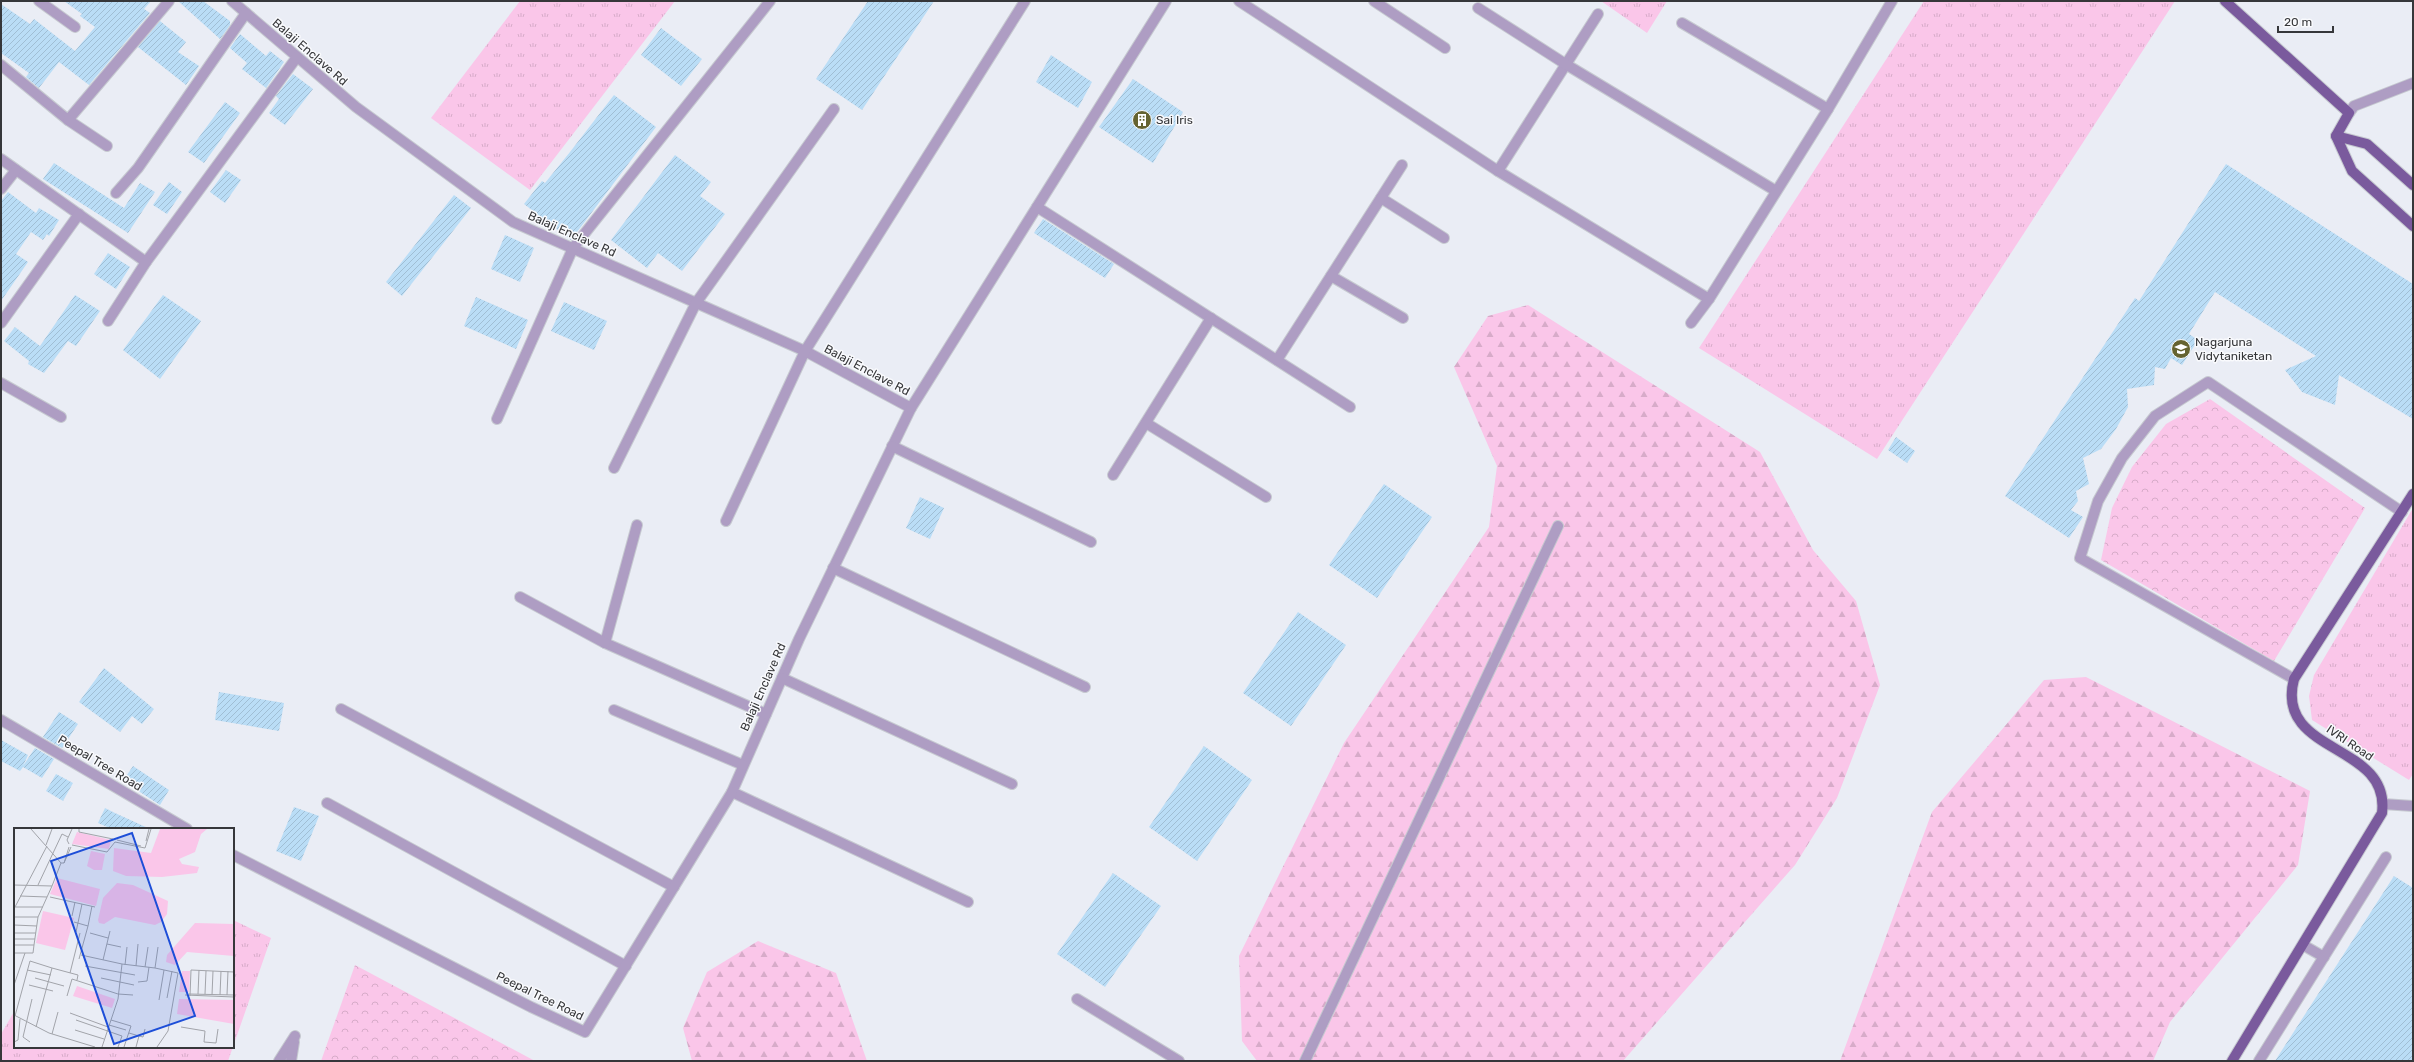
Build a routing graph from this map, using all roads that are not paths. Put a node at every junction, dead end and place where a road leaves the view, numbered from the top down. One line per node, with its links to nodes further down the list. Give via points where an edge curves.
1 (39, 1): 15 (street)
2 (168, 1): 24 (street)
3 (232, 1): 12 (street, Balaji Enclave Rd)
4 (770, 1): 40 (street)
5 (1025, 1): 50 (street)
6 (1166, 1): 36 (street)
7 (1240, 1): 30 (street)
8 (1374, 1): 16 (street)
9 (1892, 1): 22 (street)
10 (2225, 1): 23 (main road)
11 (1478, 8): 19 (street)
12 (246, 13): 17 (street, Balaji Enclave Rd); 34 (street, via 138,168)
13 (1598, 14): 19 (street)
14 (1682, 23): 22 (street)
15 (75, 27)
16 (1445, 48)
17 (297, 57): 40 (street, Balaji Enclave Rd, via 356,108 513,222); 41 (street)
18 (1, 65): 24 (street)
19 (1567, 65): 30 (street); 33 (street)
20 (2413, 83): 23 (street, via 2354,106)
21 (834, 109): 44 (street)
22 (1828, 109): 33 (street)
23 (2349, 112): 25 (main road)
24 (68, 120): 26 (street)
25 (2336, 136): 31 (main road, via 2366,144); 38 (main road, via 2352,171)
26 (107, 146)
27 (1, 159): 29 (street)
28 (1402, 165): 35 (street)
29 (16, 170): 32 (street); 37 (street)
30 (1498, 171): 43 (street)
31 (2413, 185)
32 (1, 189)
33 (1776, 191): 43 (street)
34 (116, 193)
35 (1381, 198): 39 (street); 42 (street)
36 (1037, 207): 45 (street); 54 (street)
37 (79, 214): 41 (street); 48 (street)
38 (2413, 226)
39 (1444, 238)
40 (573, 248): 44 (street, Balaji Enclave Rd); 56 (street)
41 (146, 262): 47 (street)
42 (1331, 276): 46 (street); 51 (street)
43 (1709, 299): 49 (street)
44 (696, 303): 50 (street, Balaji Enclave Rd); 59 (street)
45 (1211, 318): 51 (street); 57 (street)
46 (1402, 318)
47 (108, 322)
48 (1, 323)
49 (1691, 323)
50 (805, 351): 54 (street, Balaji Enclave Rd); 64 (street)
51 (1277, 360): 53 (street)
52 (1, 383): 55 (street)
53 (1350, 407)
54 (911, 408): 58 (street, Balaji Enclave Rd)
55 (61, 417)
56 (497, 419)
57 (1146, 423): 60 (street); 62 (street)
58 (892, 446): 67 (street); 68 (street, Balaji Enclave Rd)
59 (614, 468)
60 (1113, 475)
61 (2413, 494): 63 (main road, IVRI Road)
62 (1266, 497)
63 (2402, 512): 72 (main road, IVRI Road); 72 (street, via 2208,382 2155,416 2122,458 2098,501 2080,558)
64 (726, 521)
65 (637, 525): 70 (street)
66 (1558, 526): 96 (street)
67 (1091, 542)
68 (833, 568): 71 (street, Balaji Enclave Rd); 73 (street)
69 (520, 597): 70 (street)
70 (605, 643): 76 (street)
71 (782, 678): 76 (street, Balaji Enclave Rd); 79 (street)
72 (2294, 679): 82 (main road, IVRI Road, via 2292,702 2300,722 2307,730 2372,774 2381,788)
73 (1085, 687)
74 (341, 709): 87 (street)
75 (614, 710): 78 (street)
76 (766, 714): 78 (street, Balaji Enclave Rd)
77 (1, 720): 84 (street, Peepal Tree Road)
78 (743, 765): 80 (street, Balaji Enclave Rd)
79 (1012, 784)
80 (732, 792): 87 (street, Peepal Tree Road); 88 (street)
81 (327, 803): 91 (street)
82 (2383, 804): 83 (street); 89 (main road, IVRI Road, via 2379,822)
83 (2413, 806)
84 (185, 828)
85 (234, 856): 91 (street, Peepal Tree Road, via 524,1004 585,1032)
86 (2386, 857): 90 (street)
87 (674, 887): 91 (street, Peepal Tree Road)
88 (968, 902)
89 (2303, 945): 90 (street); 97 (main road, IVRI Road)
90 (2324, 957): 98 (street)
91 (626, 966)
92 (1077, 999): 95 (street)
93 (279, 1061): 94 (street, via 295,1036)
94 (291, 1061)
95 (1180, 1061)
96 (1305, 1061)
97 (2232, 1061)
98 (2259, 1061)

